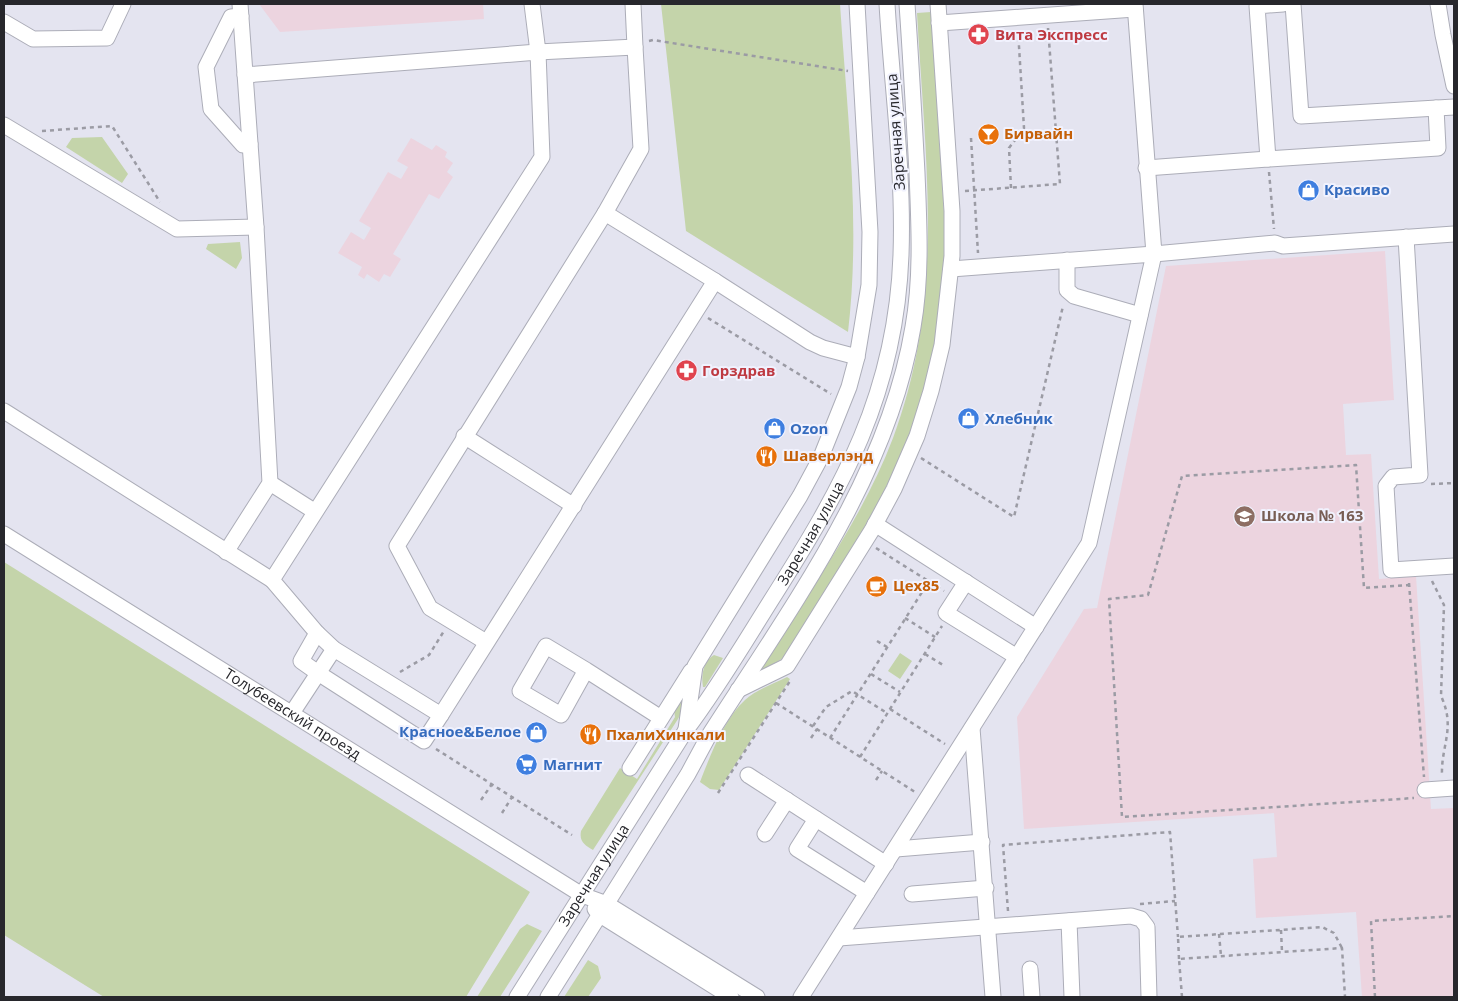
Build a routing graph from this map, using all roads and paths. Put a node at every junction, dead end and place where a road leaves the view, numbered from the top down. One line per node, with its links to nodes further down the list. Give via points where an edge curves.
1 (123, 4): 16 (street, via 107,38 33,39)
2 (532, 4): 19 (street)
3 (633, 4): 18 (street)
4 (857, 4): 48 (street, via 870,232 868,285)
5 (887, 4): 100 (street, Заречная улица, via 901,254 895,322 878,395 850,465 827,509 711,696)
6 (907, 4): 88 (street, Заречная улица, via 920,254 907,359 884,436 867,473 839,526)
7 (938, 4): 17 (street)
8 (1283, 4): 11 (street)
9 (1293, 4): 24 (street, via 1301,116)
10 (1438, 4): 22 (street)
11 (1257, 5): 29 (street)
12 (1135, 6): 14 (street); 30 (street)
13 (240, 10): 21 (street); 28 (street, via 231,17 206,67 211,109 243,146)
14 (1047, 15): 15 (street); 31 (path, via 1060,184)
15 (1017, 17): 17 (street); 31 (path, via 1024,128 1009,148)
16 (4, 22)
17 (939, 23): 43 (street, via 952,211)
18 (635, 47): 19 (street); 20 (path, via 653,40); 35 (street, via 641,149)
19 (538, 52): 21 (street); 57 (street, via 542,157)
20 (849, 71)
21 (245, 75): 28 (street)
22 (1454, 86)
23 (1454, 107): 24 (street)
24 (1436, 108): 29 (street, via 1438,148)
25 (4, 125): 36 (street, via 177,229)
26 (38, 132): 34 (path, via 112,126)
27 (970, 138): 32 (path)
28 (250, 144): 36 (street)
29 (1268, 159): 30 (street); 39 (path)
30 (1146, 168): 40 (street)
31 (1011, 188): 32 (path)
32 (974, 191): 33 (path); 42 (path)
33 (958, 192)
34 (163, 206)
35 (606, 212): 44 (street); 51 (street)
36 (256, 227): 54 (street)
37 (1454, 234): 38 (street)
38 (1406, 237): 39 (street, via 1283,246); 53 (street)
39 (1275, 243): 40 (street)
40 (1154, 254): 41 (street); 47 (street)
41 (1068, 260): 42 (street); 45 (street)
42 (978, 267): 43 (street)
43 (951, 269): 58 (street, via 942,345 932,391 894,490)
44 (715, 281): 46 (street); 48 (street, via 810,342)
45 (1067, 290): 47 (street, via 1074,296); 52 (path, via 1014,517)
46 (696, 311): 49 (path); 56 (street)
47 (1140, 315): 73 (street, via 1089,543)
48 (857, 357): 83 (street, via 850,387 821,456 800,496)
49 (835, 396)
50 (4, 411): 61 (street)
51 (464, 436): 56 (street); 71 (street, via 397,546 430,608)
52 (917, 455)
53 (1420, 475): 55 (path, via 1430,484); 64 (street, via 1393,477 1386,486 1391,570)
54 (270, 483): 57 (street); 61 (street)
55 (1454, 483)
56 (574, 506): 77 (street)
57 (314, 512): 65 (street)
58 (875, 524): 67 (street); 88 (street, via 787,666)
59 (4, 534): 93 (street, Толубеевский проезд)
60 (873, 546): 66 (path)
61 (226, 552): 65 (street)
62 (1454, 566): 63 (street)
63 (1430, 568): 64 (street); 112 (path, via 1433,584 1444,605 1441,696 1447,709 1448,736 1441,773)
64 (1408, 569): 68 (path)
65 (272, 580): 74 (street)
66 (929, 581): 69 (path); 70 (path)
67 (966, 582): 69 (street); 73 (street)
68 (1410, 585): 113 (path); 113 (path, via 1364,588 1356,465 1182,476 1148,595 1109,598 1122,817 1420,797)
69 (955, 598): 81 (street, via 946,613)
70 (906, 618): 75 (path); 78 (path)
71 (451, 621): 77 (street); 87 (path, via 429,655)
72 (942, 626): 75 (path)
73 (1036, 627): 81 (street)
74 (317, 634): 79 (street); 85 (street, via 301,661)
75 (935, 637): 80 (path)
76 (877, 641): 78 (path)
77 (486, 642): 95 (street)
78 (888, 647): 86 (path)
79 (334, 649): 85 (street); 87 (street)
80 (924, 654): 82 (path); 89 (path)
81 (1017, 657): 98 (street)
82 (943, 665)
83 (695, 666): 96 (street); 100 (street)
84 (586, 670): 84 (street, via 562,715 520,692 546,646); 96 (street)
85 (318, 673): 93 (street); 103 (street)
86 (871, 674): 89 (path); 90 (path)
87 (386, 681): 95 (street)
88 (737, 691): 130 (street, Заречная улица)
89 (900, 692): 92 (path)
90 (858, 695): 94 (path); 97 (path, via 852,691 826,707); 102 (path)
91 (776, 703): 97 (path)
92 (890, 709): 94 (path); 104 (path)
93 (292, 713): 127 (street, Толубеевский проезд)
94 (887, 713): 105 (path)
95 (441, 715): 103 (street)
96 (661, 718): 106 (street)
97 (813, 726): 99 (path)
98 (972, 728): 104 (street); 121 (street)
99 (817, 729): 101 (path); 102 (path)
100 (686, 730): 127 (street, Заречная улица)
101 (811, 738)
102 (830, 738): 105 (path)
103 (424, 741): 110 (path)
104 (957, 751): 122 (street)
105 (860, 756): 107 (path)
106 (630, 768)
107 (882, 771): 109 (path); 111 (path)
108 (748, 775): 116 (street)
109 (876, 780)
110 (492, 784): 114 (path); 115 (path)
111 (907, 787)
112 (1449, 789): 113 (street)
113 (1425, 790)
114 (512, 797): 117 (path); 120 (path)
115 (482, 800)
116 (787, 800): 118 (street); 119 (street)
117 (502, 813)
118 (816, 819): 123 (street); 125 (street, via 797,849)
119 (765, 834)
120 (572, 835)
121 (982, 842): 122 (street); 124 (street)
122 (896, 849): 123 (street)
123 (886, 864): 125 (street)
124 (986, 888): 126 (street); 134 (street)
125 (867, 893): 138 (street)
126 (912, 894)
127 (582, 895): 130 (street, Толубеевский проезд); 144 (street, Заречная улица)
128 (1175, 901): 129 (path); 131 (path, via 1170,832 1003,845); 137 (path)
129 (1136, 904)
130 (604, 909): 145 (street, Заречная улица); 146 (street, Толубеевский проезд); 147 (street, Толубеевский проезд)
131 (1008, 914)
132 (1454, 916): 155 (path, via 1371,921)
133 (1069, 921): 134 (street); 151 (street); 152 (street, via 1131,916 1142,919 1147,927)
134 (989, 927): 138 (street); 149 (street)
135 (1281, 930): 136 (path); 139 (path, via 1322,927 1334,933); 140 (path)
136 (1220, 934): 137 (path); 141 (path)
137 (1178, 937): 142 (path)
138 (839, 938): 148 (street)
139 (1342, 948): 140 (path); 154 (path)
140 (1282, 952): 141 (path)
141 (1221, 956): 142 (path)
142 (1180, 959): 153 (path)
143 (1030, 969): 150 (street)
144 (517, 997)
145 (548, 997)
146 (731, 997)
147 (757, 997)
148 (801, 997)
149 (993, 997)
150 (1032, 997)
151 (1072, 997)
152 (1149, 997)
153 (1182, 997)
154 (1345, 997)
155 (1375, 997)

